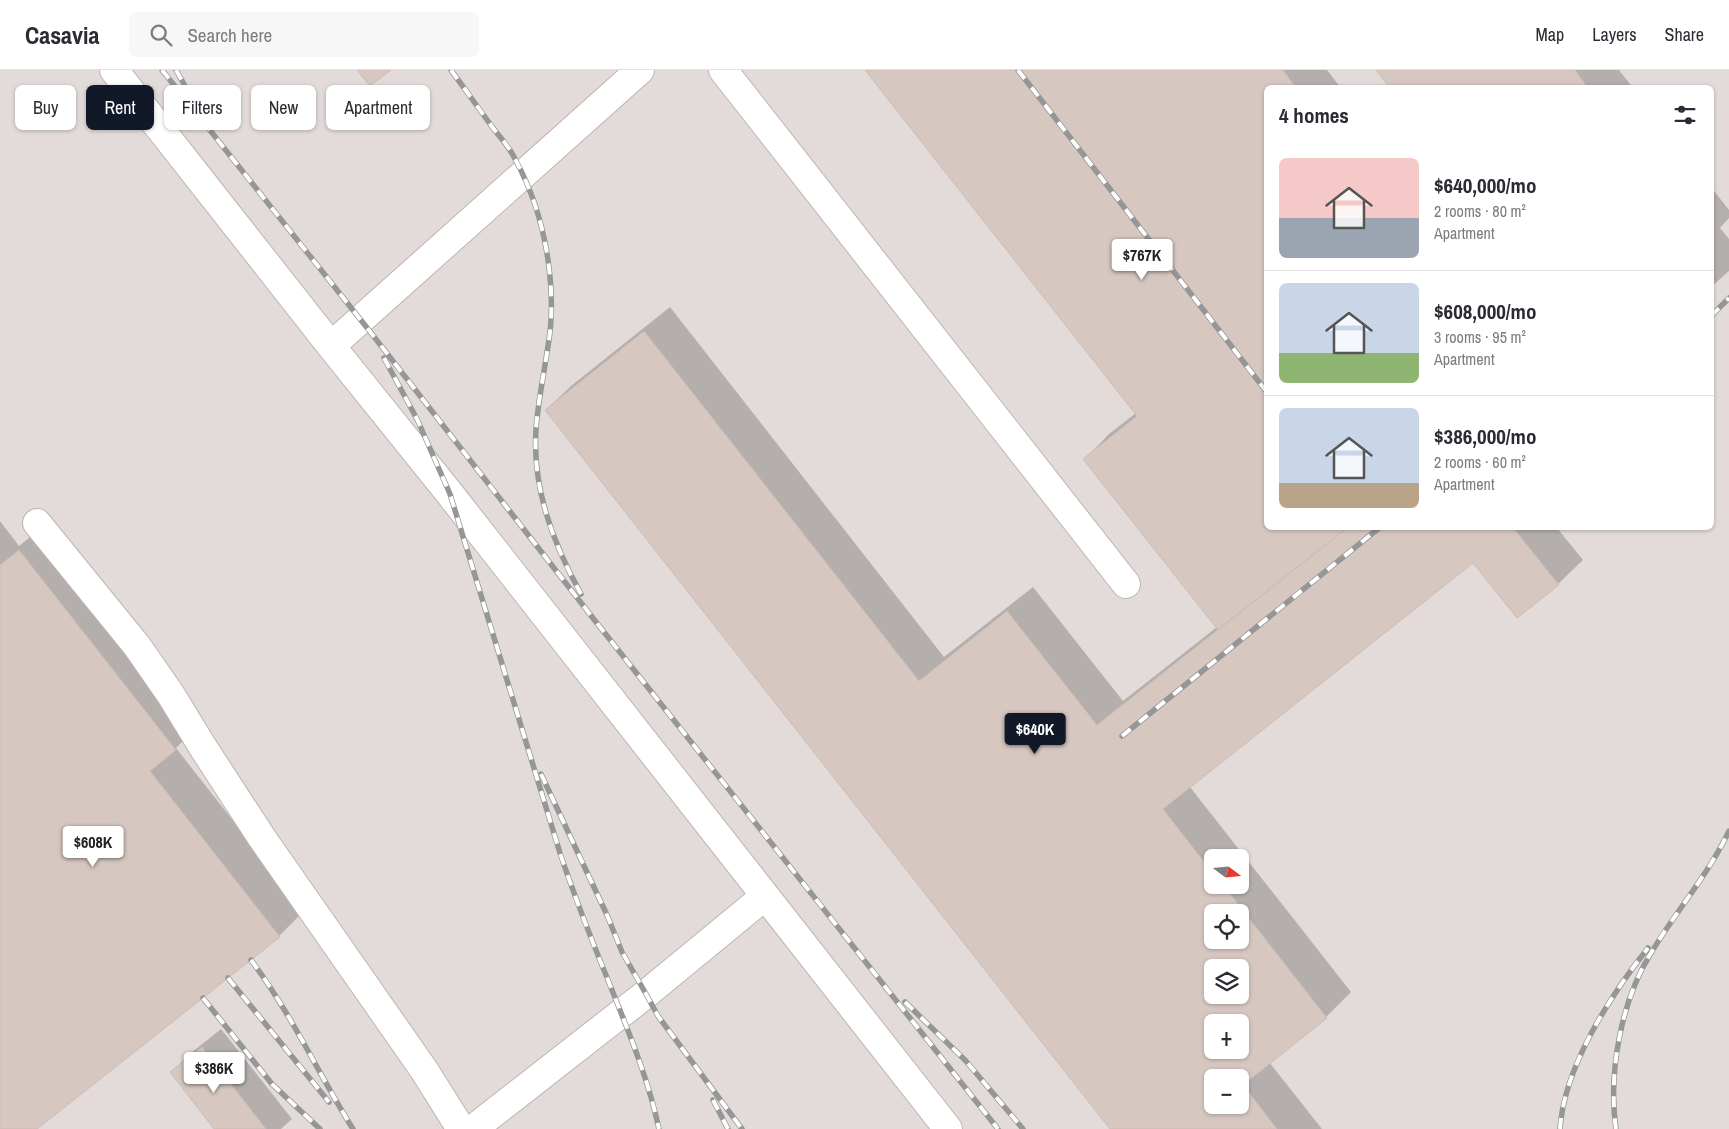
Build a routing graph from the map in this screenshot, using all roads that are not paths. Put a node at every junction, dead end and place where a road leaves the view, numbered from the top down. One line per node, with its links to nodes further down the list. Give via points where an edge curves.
1 (114, 70): 4 (lane)
2 (640, 70): 4 (lane)
3 (723, 70): 6 (lane)
4 (331, 346): 7 (lane)
5 (37, 523): 8 (lane, via 137,646 262,838 424,1070)
6 (1126, 584)
7 (765, 896): 9 (lane); 10 (lane)
8 (461, 1129)
9 (473, 1129)
10 (948, 1129)

